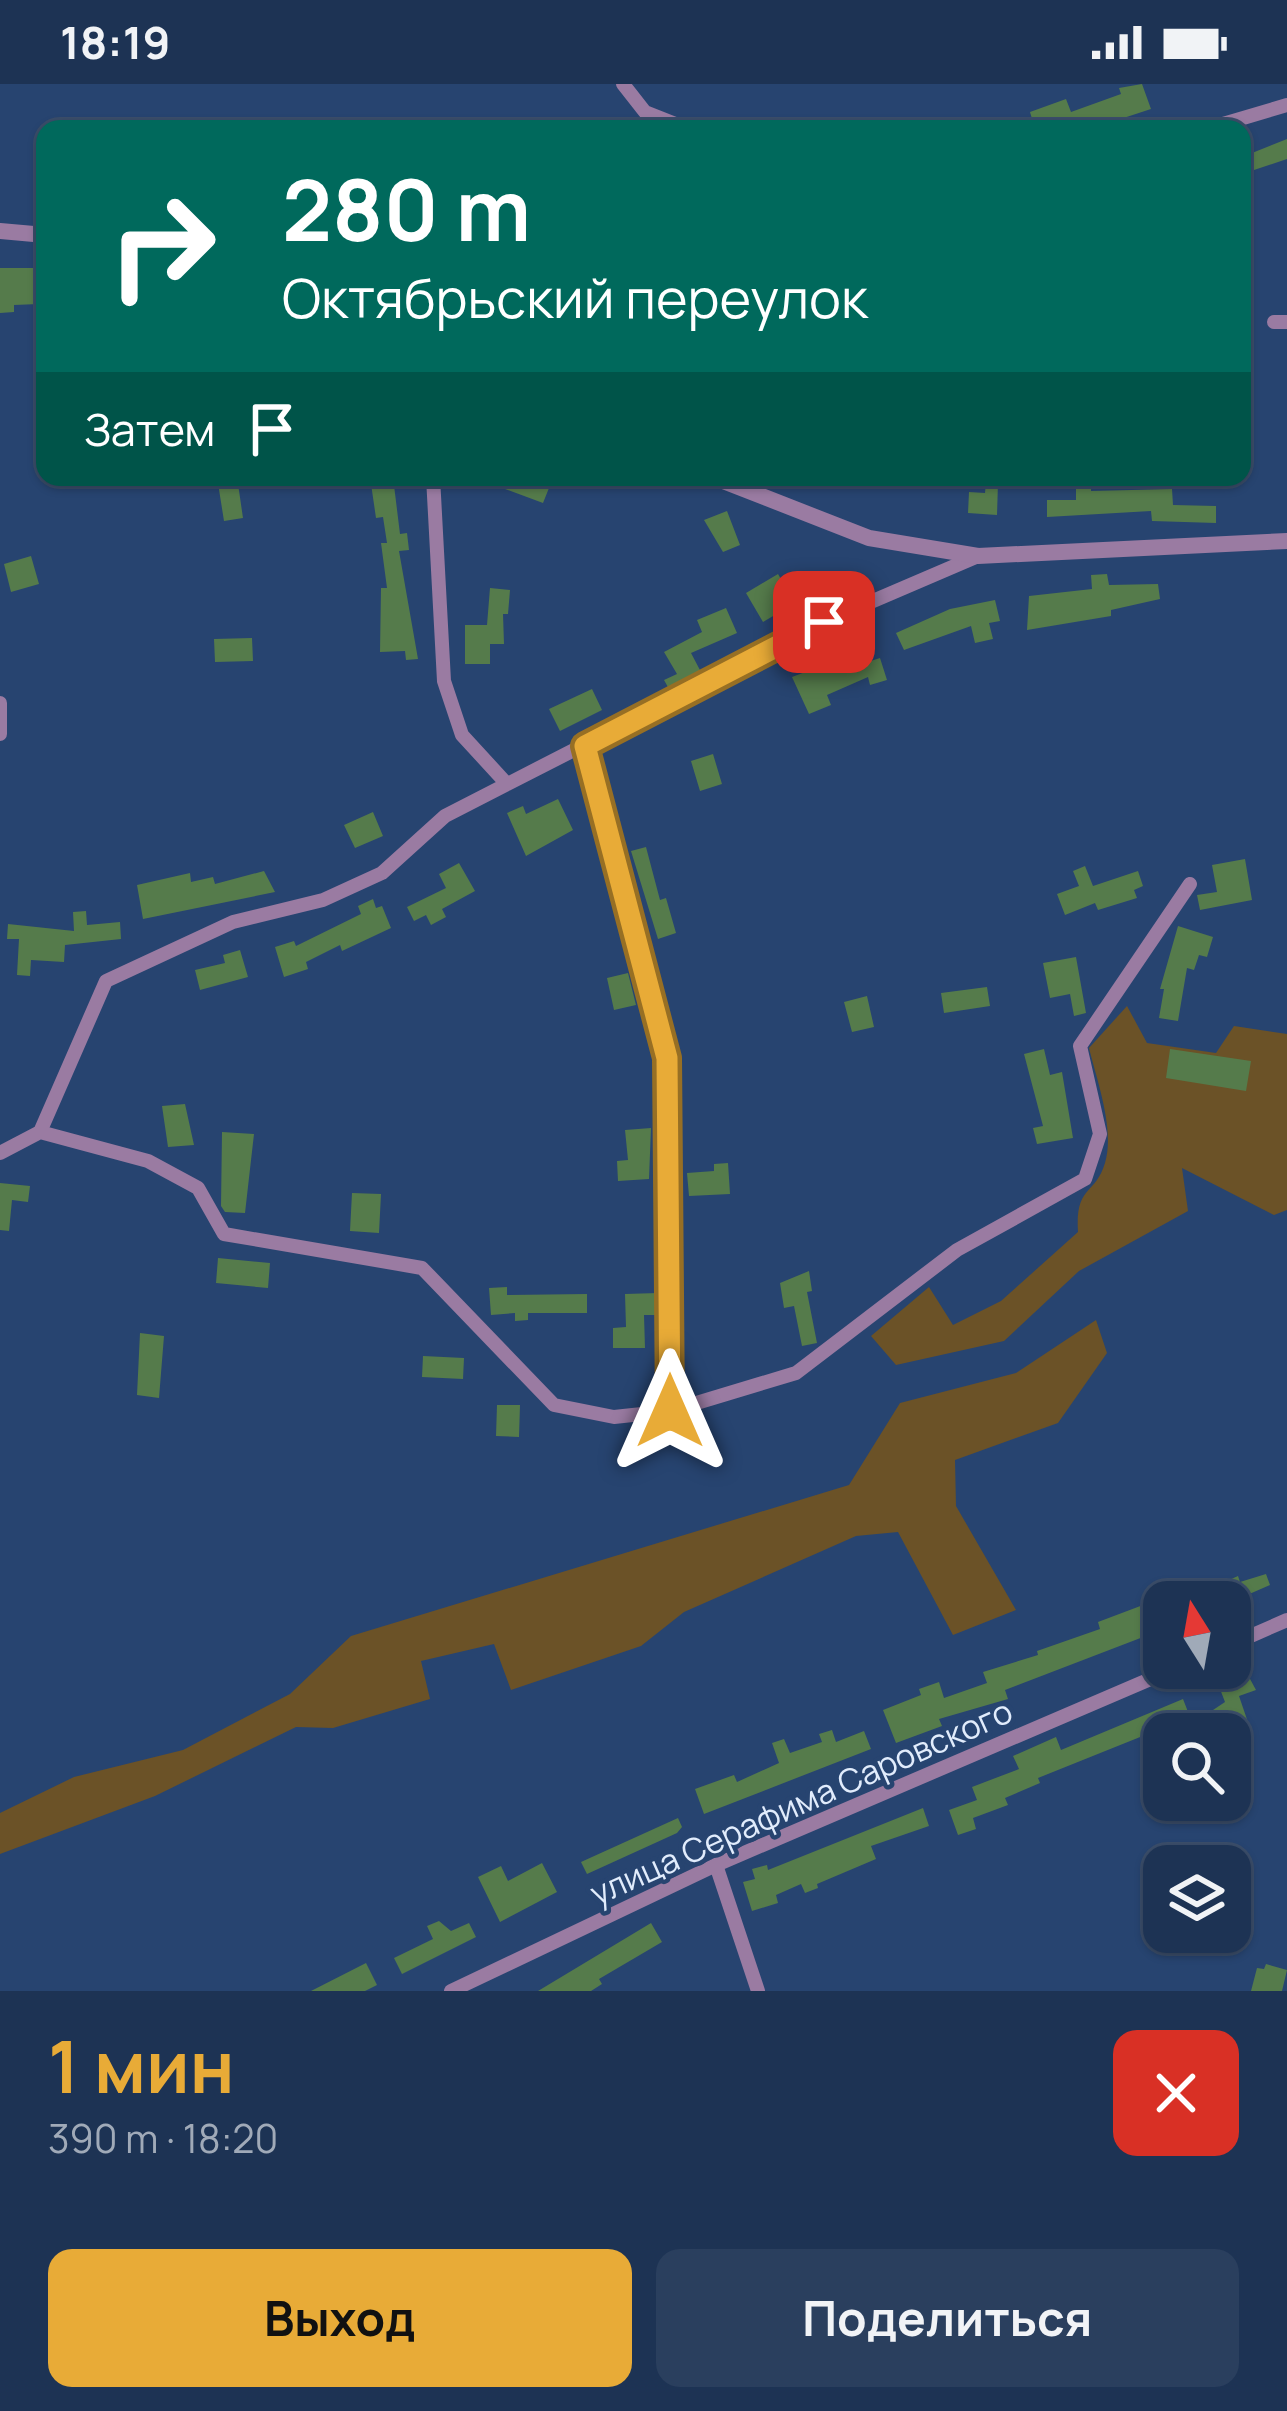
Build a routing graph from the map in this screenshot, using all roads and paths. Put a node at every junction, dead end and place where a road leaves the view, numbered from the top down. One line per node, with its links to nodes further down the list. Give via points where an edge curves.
1 (623, 84): 3 (street, via 645,112)
2 (1287, 105): 4 (street)
3 (665, 120)
4 (1236, 120)
5 (0, 231): 6 (street)
6 (36, 234)
7 (433, 486): 14 (street, via 444,681 462,734)
8 (736, 486): 10 (street, via 869,538)
9 (1287, 541): 10 (street)
10 (978, 556): 13 (street, via 824,622)
11 (0, 703): 12 (street)
12 (0, 734)
13 (585, 746): 14 (street); 18 (street, via 667,1058)
14 (507, 784): 16 (street, via 445,816 382,873 323,900 233,922 106,981)
15 (1190, 884): 18 (street, via 1080,1046 1100,1134 1085,1178 957,1250 796,1373)
16 (40, 1132): 17 (street); 18 (street, via 148,1160 198,1188 224,1234 422,1268 554,1405 614,1418)
17 (0, 1154)
18 (670, 1411)
19 (1287, 1620): 20 (street)
20 (1251, 1636)
21 (1143, 1682): 22 (street, улица Серафима Саровского)
22 (716, 1865): 23 (street, улица Серафима Саровского); 24 (street)
23 (451, 1991)
24 (758, 1991)

